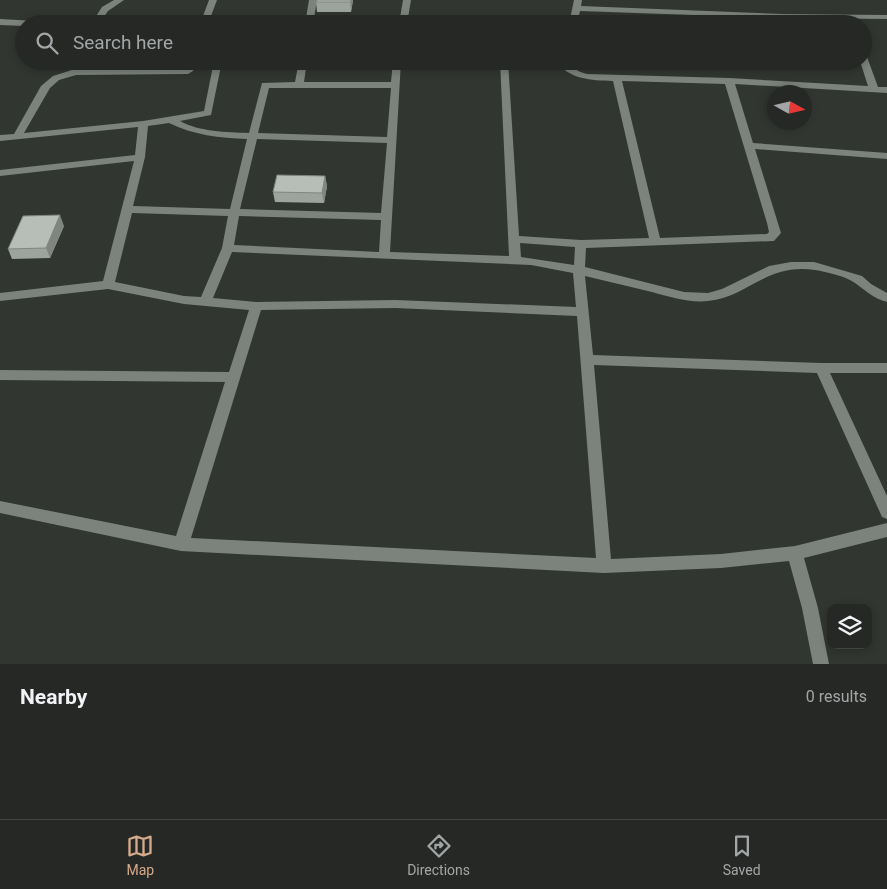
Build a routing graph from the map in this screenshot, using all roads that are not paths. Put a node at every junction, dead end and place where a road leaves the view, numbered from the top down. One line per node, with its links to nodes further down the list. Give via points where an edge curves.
1 (120, 0): 8 (street)
2 (213, 0): 9 (street)
3 (313, 0): 10 (street)
4 (407, 0): 11 (street)
5 (681, 0): 7 (street)
6 (577, 4): 7 (street)
7 (682, 13): 12 (street)
8 (101, 15)
9 (207, 15)
10 (310, 15)
11 (404, 15)
12 (730, 15)
13 (887, 17): 14 (street)
14 (872, 18)
15 (0, 22): 16 (street)
16 (15, 23)
17 (188, 70): 24 (street)
18 (216, 70): 31 (street, via 208,113)
19 (302, 70): 27 (street)
20 (397, 70): 28 (street)
21 (505, 70): 44 (street)
22 (568, 70): 25 (street, via 577,75)
23 (867, 70): 29 (street)
24 (75, 72): 34 (street, via 56,78 46,86)
25 (617, 78): 26 (street); 45 (street)
26 (728, 81): 29 (street); 37 (street)
27 (299, 85): 28 (street); 33 (street, via 265,85)
28 (396, 85): 36 (street)
29 (874, 89): 30 (street)
30 (887, 90)
31 (171, 120): 32 (street); 33 (street, via 188,130)
32 (143, 124): 34 (street); 39 (street)
33 (252, 136): 36 (street); 42 (street)
34 (17, 137): 35 (street)
35 (0, 138)
36 (393, 140): 43 (street)
37 (749, 146): 38 (street); 45 (street, via 773,223 774,233 770,238)
38 (887, 156)
39 (140, 157): 40 (street); 41 (street)
40 (0, 173)
41 (127, 209): 42 (street); 51 (street)
42 (234, 212): 43 (street); 47 (street)
43 (386, 217): 48 (street)
44 (514, 239): 46 (street); 49 (street)
45 (655, 242): 46 (street)
46 (581, 244): 50 (street)
47 (228, 248): 48 (street); 54 (street)
48 (384, 256): 49 (street)
49 (515, 261): 50 (street)
50 (579, 270): 53 (street, via 684,296 708,297 726,292 773,269 814,266 858,279); 56 (street)
51 (108, 285): 52 (street); 54 (street)
52 (0, 297)
53 (886, 300)
54 (205, 303): 55 (street)
55 (256, 306): 56 (street, via 395,304); 61 (street)
56 (583, 312): 57 (street)
57 (587, 360): 58 (street); 67 (street)
58 (821, 368): 59 (street); 63 (street)
59 (887, 368)
60 (0, 375): 61 (street)
61 (234, 377): 65 (street)
62 (0, 507): 65 (street)
63 (887, 512)
64 (887, 530): 66 (street)
65 (181, 544): 67 (street)
66 (795, 553): 67 (street, via 720,561); 68 (street)
67 (604, 566)
68 (821, 664)

